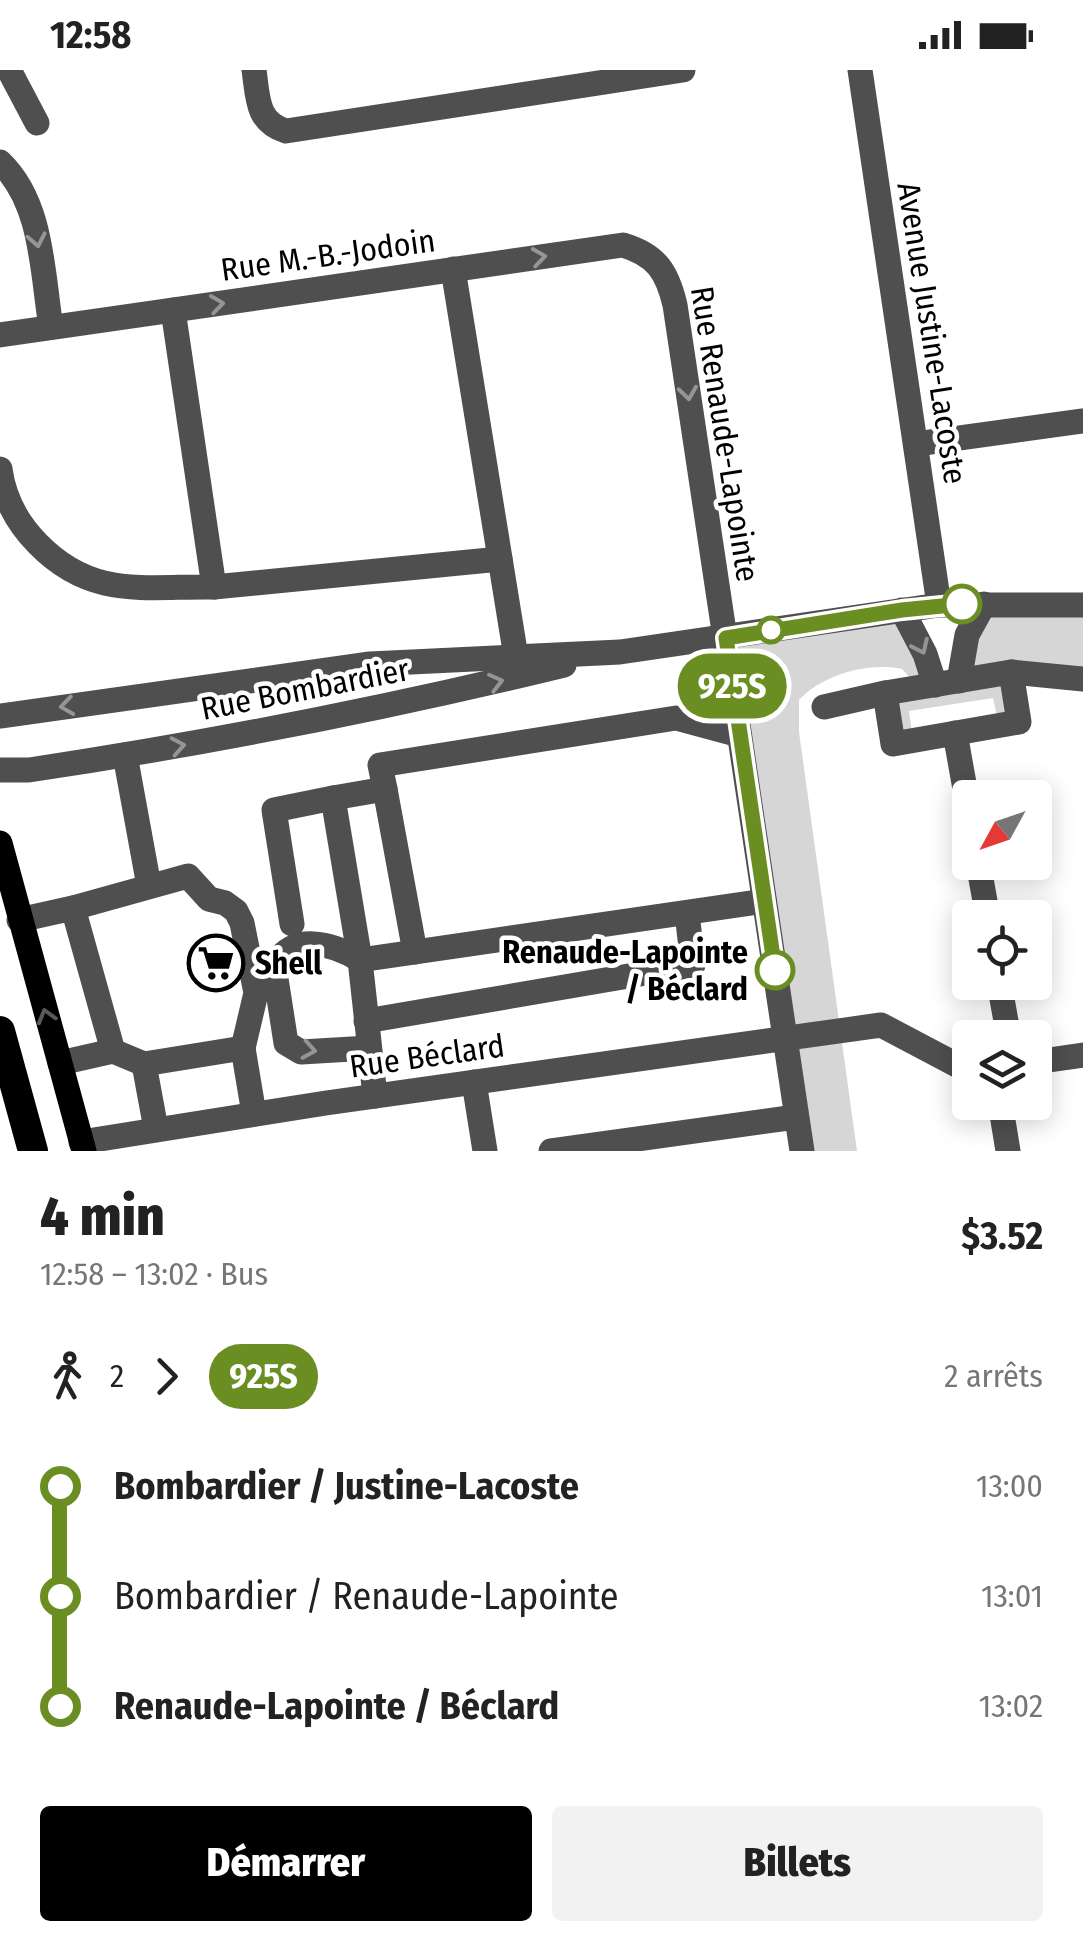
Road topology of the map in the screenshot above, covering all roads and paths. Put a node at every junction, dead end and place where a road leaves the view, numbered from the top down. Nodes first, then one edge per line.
1 (9, 70) edge
2 (254, 70) edge
3 (683, 70) edge
4 (860, 70) edge
5 (512, 82) edge
6 (37, 123) dead end
7 (0, 162) edge
8 (660, 264) joint
9 (453, 269) junction
10 (174, 310) junction
11 (51, 327) junction
12 (0, 335) edge
13 (1083, 421) edge
14 (916, 444) junction
15 (0, 469) edge
16 (500, 558) junction
17 (214, 588) junction
18 (984, 604) junction
19 (939, 605) junction
20 (1083, 605) edge
21 (902, 610) junction
22 (726, 638) junction
23 (620, 652) junction
24 (516, 657) junction
25 (1011, 672) junction
26 (1083, 680) edge
27 (947, 683) junction
28 (884, 693) junction
29 (824, 707) dead end
30 (0, 716) edge
31 (955, 733) junction
32 (739, 736) junction
33 (125, 756) junction
34 (0, 770) edge
35 (963, 780) edge
36 (384, 789) junction
37 (334, 798) junction
38 (0, 843) edge
39 (149, 886) junction
40 (764, 901) junction
41 (73, 908) junction
42 (686, 912) junction
43 (20, 920) junction
44 (292, 924) dead end
45 (415, 952) junction
46 (360, 960) junction
47 (366, 1021) junction
48 (0, 1031) edge
49 (784, 1036) junction
50 (242, 1048) junction
51 (369, 1048) junction
52 (114, 1050) junction
53 (1083, 1054) edge
54 (1052, 1059) edge
55 (952, 1062) edge
56 (60, 1063) junction
57 (144, 1064) junction
58 (474, 1082) junction
59 (375, 1096) junction
60 (254, 1114) junction
61 (796, 1116) junction
62 (1003, 1120) edge
63 (170, 1136) edge
64 (712, 1140) edge
65 (82, 1147) edge
66 (32, 1151) edge
67 (485, 1151) edge
68 (551, 1151) edge
69 (802, 1151) edge
70 (1008, 1151) edge

1 - 6 street
2 - 5 street
3 - 5 street
4 - 14 street, Avenue Justine-Lacoste
7 -> 11 street
9 -> 8 street, Rue M.-B.-Jodoin
8 -> 22 street, Rue Renaude-Lapointe
10 -> 9 street, Rue M.-B.-Jodoin
9 - 16 street
10 - 11 street, Rue M.-B.-Jodoin
10 - 17 street
11 - 12 street, Rue M.-B.-Jodoin
13 - 14 street
14 - 19 street, Avenue Justine-Lacoste
15 - 17 street
16 - 17 street
16 - 24 street
18 - 19 street, Rue Bombardier
18 - 20 street, Rue Bombardier
18 - 27 street
19 - 21 street, Rue Bombardier
21 - 22 street, Rue Bombardier
21 -> 27 street
22 - 23 street, Rue Bombardier
22 - 32 street, Rue Renaude-Lapointe
23 - 24 street, Rue Bombardier
33 -> 23 street, Rue Bombardier
24 -> 30 street, Rue Bombardier
25 - 26 street
25 - 27 street
25 - 31 street
27 - 28 street
28 - 29 street
28 - 31 street
31 - 35 street
32 - 36 street
32 - 40 street, Rue Renaude-Lapointe
33 - 34 street, Rue Bombardier
33 - 39 street
36 - 37 street
36 - 45 street
37 - 44 street
37 - 46 street
38 - 43 main road
39 - 41 street
39 - 50 street
40 - 42 street
40 - 49 street, Rue Renaude-Lapointe
41 - 43 street
41 - 52 street
42 - 45 street
42 - 47 street
56 -> 43 main road
45 - 46 street
46 - 47 street
46 -> 51 street
47 - 51 street
48 - 66 highway
49 - 55 street, Rue Béclard
49 - 58 street, Rue Béclard
49 - 61 street, Rue Renaude-Lapointe
50 - 57 street
50 - 60 street
51 - 59 street
52 - 56 street
52 - 57 street
53 - 54 street
56 - 65 main road
57 - 63 street
58 - 59 street, Rue Béclard
58 - 67 street
59 - 60 street, Rue Béclard
60 - 63 street, Rue Béclard
61 - 64 street
61 - 69 street, Rue Renaude-Lapointe
62 - 70 street
63 - 65 street, Rue Béclard
64 - 68 street

